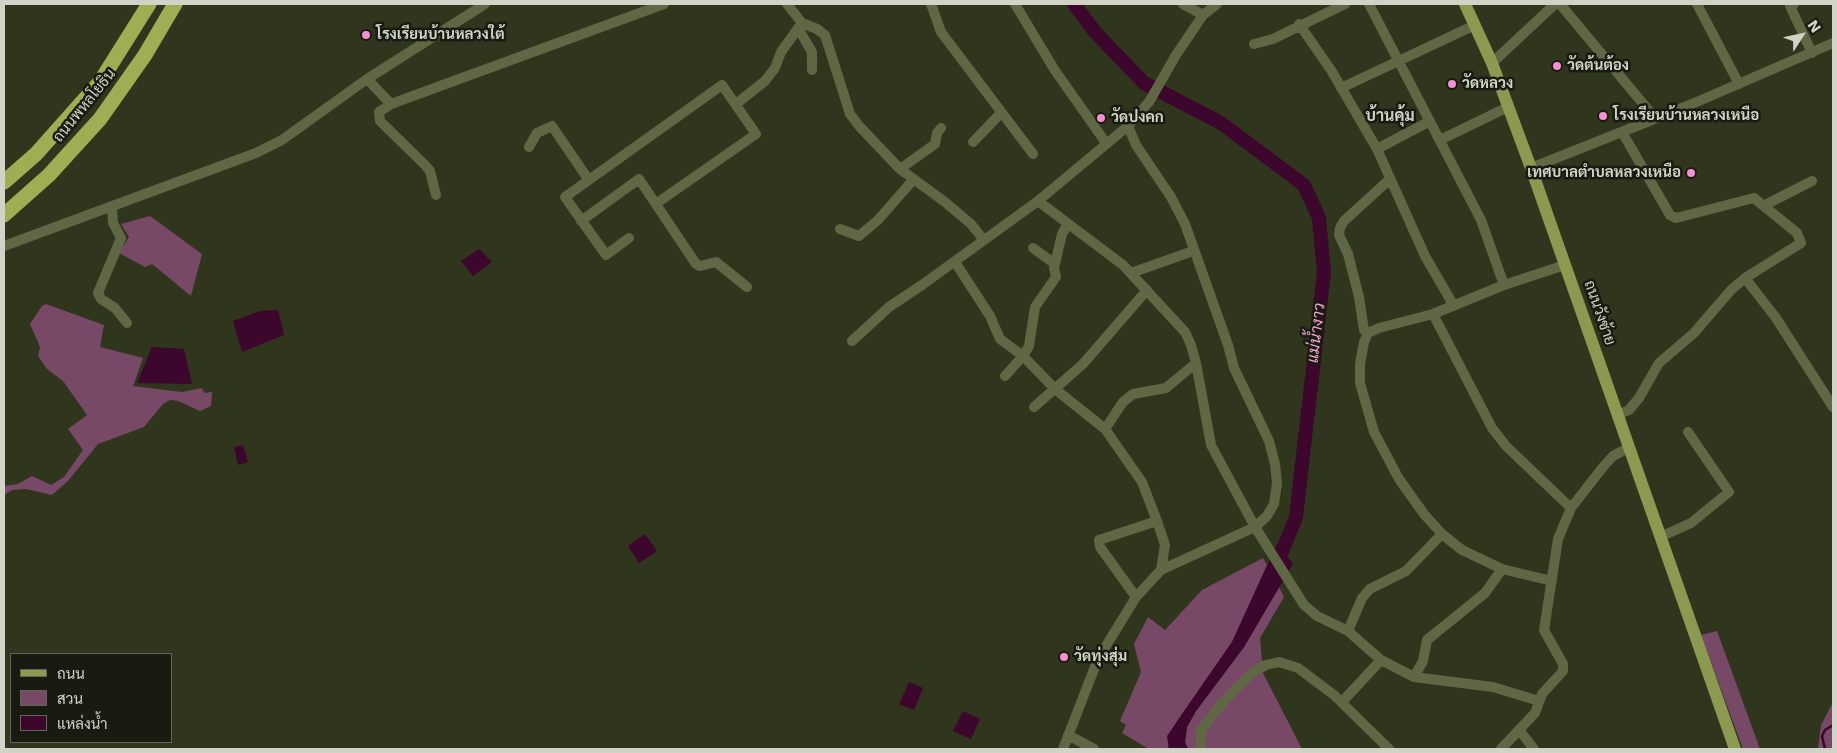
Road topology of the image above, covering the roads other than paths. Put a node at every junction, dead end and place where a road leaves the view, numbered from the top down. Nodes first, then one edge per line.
1 (149, 4) edge
2 (175, 4) edge
3 (485, 4) edge
4 (664, 4) edge
5 (787, 4) edge
6 (931, 4) edge
7 (1015, 4) edge
8 (1183, 4) edge
9 (1217, 4) edge
10 (1345, 4) edge
11 (1369, 4) edge
12 (1465, 4) edge
13 (1555, 4) edge
14 (1560, 4) edge
15 (1697, 4) edge
16 (1794, 4) edge
17 (1203, 15) junction
18 (1299, 24) junction
19 (800, 25) junction
20 (1475, 25) junction
21 (1833, 43) edge
22 (1254, 44) dead end
23 (1812, 53) junction
24 (1398, 60) junction
25 (1492, 63) junction
26 (812, 70) dead end
27 (367, 79) junction
28 (1739, 84) junction
29 (1341, 88) junction
30 (391, 104) junction
31 (736, 104) junction
32 (1508, 107) junction
33 (1001, 113) junction
34 (1655, 118) junction
35 (1430, 121) junction
36 (1128, 126) junction
37 (941, 128) dead end
38 (1622, 132) junction
39 (1440, 140) junction
40 (972, 142) dead end
41 (1106, 143) junction
42 (529, 147) dead end
43 (1377, 149) junction
44 (1033, 154) dead end
45 (1531, 168) junction
46 (900, 169) junction
47 (588, 179) junction
48 (1390, 179) junction
49 (913, 180) junction
50 (1812, 181) dead end
51 (4, 182) edge
52 (436, 195) dead end
53 (1038, 201) junction
54 (657, 203) junction
55 (1765, 206) junction
56 (112, 208) junction
57 (4, 215) edge
58 (581, 221) junction
59 (1068, 225) junction
60 (840, 229) dead end
61 (630, 238) dead end
62 (984, 239) junction
63 (4, 246) edge
64 (1033, 248) dead end
65 (1194, 251) junction
66 (954, 262) junction
67 (1055, 264) junction
68 (1565, 264) junction
69 (1131, 273) junction
70 (1745, 278) junction
71 (1504, 285) junction
72 (747, 287) dead end
73 (1147, 290) junction
74 (1454, 306) junction
75 (1433, 314) junction
76 (127, 323) dead end
77 (1368, 333) junction
78 (852, 341) dead end
79 (1023, 356) junction
80 (1196, 363) junction
81 (1005, 376) dead end
82 (1055, 389) junction
83 (1034, 407) dead end
84 (1833, 407) edge
85 (1617, 415) junction
86 (1105, 429) junction
87 (1688, 432) dead end
88 (1628, 448) junction
89 (1572, 508) junction
90 (1157, 521) junction
91 (1255, 527) junction
92 (1442, 534) junction
93 (1660, 537) junction
94 (1502, 569) junction
95 (1161, 570) junction
96 (1552, 581) junction
97 (1136, 597) junction
98 (1348, 631) junction
99 (1381, 660) junction
100 (1414, 677) junction
101 (1539, 701) junction
102 (1342, 702) junction
103 (1520, 731) junction
104 (1068, 735) junction
105 (1063, 749) edge
106 (1094, 749) edge
107 (1201, 749) edge
108 (1389, 749) edge
109 (1501, 749) edge
110 (1534, 749) edge
111 (1735, 749) edge

1 - 51 highway, ถนนพหลโยธิน
2 - 57 highway, ถนนพหลโยธิน
3 - 27 street
4 - 30 street
5 - 19 street
6 - 33 street
7 - 41 street
8 - 17 street
9 - 17 street
10 - 18 street
11 - 24 street
12 - 20 main road, ถนนวังซ้าย
13 - 25 street
14 - 34 street
15 - 28 street
16 - 23 street
17 - 36 street
18 - 22 street
18 - 29 street
19 - 26 street
19 - 31 street
19 - 46 street
20 - 24 street
20 - 25 main road, ถนนวังซ้าย
21 - 23 street
23 - 28 street
24 - 29 street
24 - 35 street
25 - 32 main road, ถนนวังซ้าย
27 - 30 street
27 - 56 street
28 - 34 street
29 - 43 street
30 - 52 street
31 - 47 street
31 - 54 street
32 - 39 street
32 - 45 main road, ถนนวังซ้าย
33 - 40 street
33 - 44 street
34 - 38 street
35 - 39 street
35 - 43 street
36 - 41 street
36 - 65 street
37 - 46 street
38 - 45 street
38 - 55 street
39 - 71 street
41 - 53 street
42 - 47 street
43 - 48 street
45 - 68 main road, ถนนวังซ้าย
46 - 49 street
47 - 58 street
48 - 74 street
48 - 77 street
49 - 60 street
49 - 62 street
50 - 55 street
53 - 59 street
53 - 62 street
54 - 58 street
54 - 72 street
55 - 70 street
56 - 63 street
56 - 76 street
58 - 61 street
59 - 67 street
59 - 69 street
62 - 66 street
64 - 67 street
65 - 69 street
65 - 91 street
66 - 78 street
66 - 79 street
67 - 79 street
68 - 71 street
68 - 85 main road, ถนนวังซ้าย
69 - 73 street
70 - 84 street
70 - 85 street
71 - 74 street
73 - 80 street
73 - 82 street
74 - 75 street
75 - 77 street
75 - 89 street
77 - 92 street
79 - 81 street
79 - 82 street
80 - 86 street
80 - 91 street
82 - 83 street
82 - 86 street
85 - 88 main road, ถนนวังซ้าย
86 - 90 street
87 - 93 street
88 - 89 street
88 - 93 main road, ถนนวังซ้าย
89 - 96 street
90 - 95 street
90 - 97 street
91 - 95 street
91 - 98 street
92 - 94 street
92 - 98 street
93 - 111 main road, ถนนวังซ้าย
94 - 96 street
94 - 100 street
95 - 97 street
96 - 101 street
97 - 104 street
98 - 99 street
99 - 100 street
99 - 102 street
100 - 101 street
101 - 103 street
102 - 107 street
102 - 108 street
103 - 109 street
103 - 110 street
104 - 105 street
104 - 106 street

